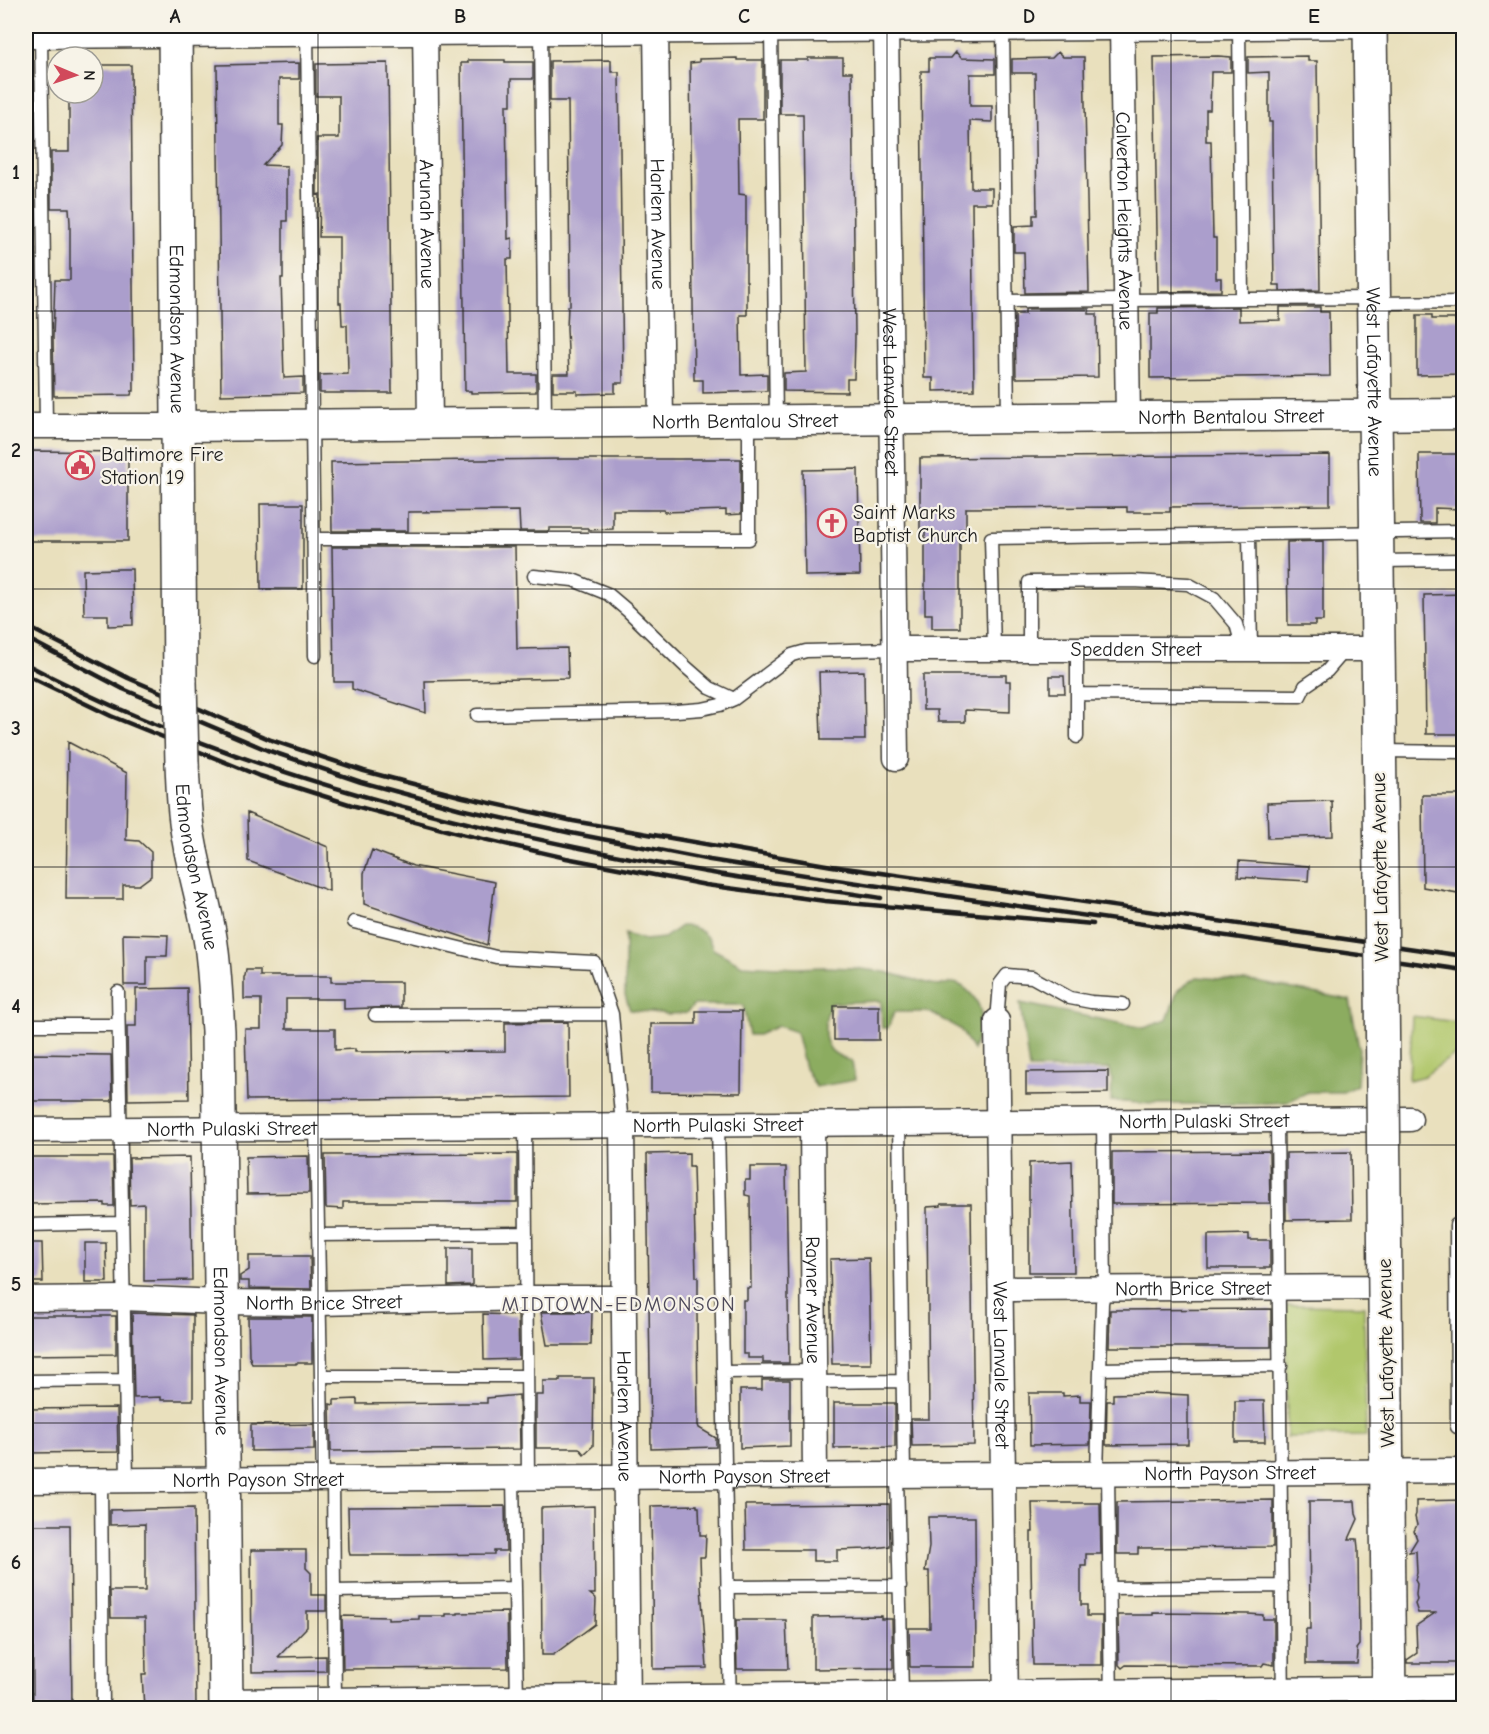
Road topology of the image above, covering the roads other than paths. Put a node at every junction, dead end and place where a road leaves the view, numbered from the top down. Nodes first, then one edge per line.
1 (1122, 26) edge
2 (1239, 26) edge
3 (1370, 26) edge
4 (1378, 26) edge
5 (1003, 27) edge
6 (656, 28) edge
7 (771, 28) edge
8 (886, 28) edge
9 (425, 29) edge
10 (541, 29) edge
11 (175, 30) edge
12 (307, 30) edge
13 (36, 33) edge
14 (1242, 299) junction
15 (1126, 300) junction
16 (1374, 300) junction
17 (1007, 301) junction
18 (1464, 302) edge
19 (1464, 414) edge
20 (1375, 415) junction
21 (1128, 417) junction
22 (1008, 418) junction
23 (891, 419) junction
24 (762, 420) junction
25 (661, 422) junction
26 (545, 423) junction
27 (430, 424) junction
28 (312, 425) junction
29 (36, 426) edge
30 (178, 426) junction
31 (1464, 531) edge
32 (1249, 535) junction
33 (314, 539) junction
34 (1377, 547) junction
35 (1464, 560) edge
36 (534, 576) dead end
37 (894, 649) junction
38 (994, 649) junction
39 (1029, 649) junction
40 (1077, 649) junction
41 (1246, 649) junction
42 (1362, 649) junction
43 (315, 656) dead end
44 (1077, 694) junction
45 (734, 699) junction
46 (477, 715) dead end
47 (1077, 737) dead end
48 (1379, 752) junction
49 (1464, 752) edge
50 (896, 758) dead end
51 (354, 922) dead end
52 (118, 992) dead end
53 (1123, 1004) dead end
54 (612, 1014) junction
55 (375, 1015) dead end
56 (997, 1021) joint
57 (26, 1025) edge
58 (118, 1025) junction
59 (1383, 1119) junction
60 (1410, 1119) dead end
61 (1277, 1120) junction
62 (999, 1121) junction
63 (1103, 1121) junction
64 (899, 1122) junction
65 (812, 1123) junction
66 (718, 1124) junction
67 (621, 1125) junction
68 (525, 1126) junction
69 (316, 1128) junction
70 (120, 1129) junction
71 (218, 1129) junction
72 (26, 1130) edge
73 (122, 1223) junction
74 (26, 1225) edge
75 (1464, 1225) edge
76 (526, 1233) junction
77 (318, 1235) junction
78 (1385, 1287) joint
79 (1280, 1288) junction
80 (1001, 1289) junction
81 (1105, 1289) junction
82 (1460, 1292) edge
83 (123, 1298) junction
84 (526, 1298) junction
85 (623, 1298) junction
86 (26, 1299) edge
87 (220, 1302) junction
88 (319, 1303) junction
89 (1281, 1366) junction
90 (1100, 1369) junction
91 (723, 1372) junction
92 (321, 1376) junction
93 (527, 1376) junction
94 (814, 1376) junction
95 (125, 1380) junction
96 (26, 1381) edge
97 (902, 1381) junction
98 (1457, 1427) dead end
99 (1464, 1471) edge
100 (1281, 1472) junction
101 (1387, 1472) junction
102 (1103, 1473) junction
103 (1003, 1474) junction
104 (815, 1475) junction
105 (900, 1475) junction
106 (725, 1476) junction
107 (625, 1477) junction
108 (521, 1478) junction
109 (328, 1479) junction
110 (127, 1480) junction
111 (223, 1480) junction
112 (26, 1481) edge
113 (101, 1481) junction
114 (1282, 1586) junction
115 (727, 1587) junction
116 (900, 1587) junction
117 (515, 1588) junction
118 (1110, 1588) junction
119 (334, 1591) junction
120 (1464, 1688) edge
121 (909, 1699) edge
122 (1283, 1699) edge
123 (1389, 1699) edge
124 (1111, 1700) edge
125 (1006, 1701) edge
126 (628, 1702) edge
127 (730, 1702) edge
128 (517, 1703) edge
129 (335, 1704) edge
130 (226, 1705) edge
131 (104, 1708) edge

1 - 2 street
1 - 5 street
1 - 15 street, Calverton Heights Avenue
2 - 3 street
2 - 14 lane
3 - 4 street
3 - 16 main road, West Lafayette Avenue
5 - 8 street
5 - 17 lane
6 - 7 street
6 - 10 street
6 - 25 street, Harlem Avenue
7 - 8 street
7 - 24 lane
8 - 23 street, West Lanvale Street
9 - 10 street
9 - 12 street
9 - 27 street, Arunah Avenue
10 - 26 lane
11 - 12 street
11 - 13 street
11 - 30 main road, Edmondson Avenue
12 - 28 lane
13 - 29 lane
14 - 15 lane
14 - 16 lane
15 - 17 lane
15 - 21 street, Calverton Heights Avenue
16 - 18 lane
16 - 20 main road, West Lafayette Avenue
17 - 22 lane
19 - 20 street, North Bentalou Street
20 - 21 street, North Bentalou Street
20 - 34 main road, West Lafayette Avenue
21 - 22 street, North Bentalou Street
22 - 23 street, North Bentalou Street
23 - 24 street, North Bentalou Street
23 - 37 street, West Lanvale Street
24 - 25 street, North Bentalou Street
24 - 33 lane
25 - 26 street, North Bentalou Street
26 - 27 street, North Bentalou Street
27 - 28 street, North Bentalou Street
28 - 30 street, North Bentalou Street
28 - 33 lane
29 - 30 street, North Bentalou Street
30 - 71 main road, Edmondson Avenue, bridge
31 - 34 lane
32 - 34 lane
32 - 38 lane
32 - 41 lane
33 - 43 lane
34 - 35 lane
34 - 42 main road, West Lafayette Avenue
36 - 45 lane
37 - 38 street, Spedden Street
37 - 45 lane
37 - 50 street, West Lanvale Street
38 - 39 street, Spedden Street
39 - 40 street, Spedden Street
39 - 41 lane
40 - 41 street, Spedden Street
40 - 44 lane
41 - 42 street, Spedden Street
42 - 44 lane
42 - 48 main road, West Lafayette Avenue
44 - 47 lane
45 - 46 lane
48 - 49 lane
48 - 101 main road, West Lafayette Avenue, bridge
51 - 54 lane
52 - 58 lane
53 - 56 lane
54 - 55 lane
54 - 67 lane
56 - 62 street, West Lanvale Street
57 - 58 lane
58 - 70 lane
59 - 60 street, North Pulaski Street
59 - 61 street, North Pulaski Street
59 - 78 street, West Lafayette Avenue
61 - 63 street, North Pulaski Street
61 - 79 lane
62 - 63 street, North Pulaski Street
62 - 64 street, North Pulaski Street
62 - 80 street, West Lanvale Street
63 - 81 lane
64 - 65 street, North Pulaski Street
64 - 97 lane
65 - 66 street, North Pulaski Street
65 - 94 street, Rayner Avenue
66 - 67 street, North Pulaski Street
66 - 91 lane
67 - 68 street, North Pulaski Street
67 - 85 street, Harlem Avenue
68 - 69 street, North Pulaski Street
68 - 76 lane
69 - 71 street, North Pulaski Street
69 - 77 lane
70 - 71 street, North Pulaski Street
70 - 72 street, North Pulaski Street
70 - 73 lane
71 - 87 main road, Edmondson Avenue
73 - 74 lane
73 - 83 lane
75 - 82 lane
76 - 77 lane
76 - 84 lane
77 - 88 lane
78 - 79 street, North Brice Street
79 - 81 street, North Brice Street
79 - 89 lane
80 - 81 street, North Brice Street
80 - 103 street, West Lanvale Street
81 - 90 lane
82 - 98 lane
83 - 86 street, North Brice Street
83 - 87 street, North Brice Street
83 - 95 lane
84 - 85 street, North Brice Street
84 - 88 street, North Brice Street
84 - 93 lane
85 - 107 street, Harlem Avenue
87 - 88 street, North Brice Street
87 - 111 main road, Edmondson Avenue
88 - 92 lane
89 - 90 lane
89 - 100 lane
90 - 102 lane
91 - 94 lane
91 - 106 lane
92 - 93 lane
92 - 109 lane
93 - 108 lane
94 - 97 lane
94 - 104 street, Rayner Avenue
95 - 96 lane
95 - 110 lane
97 - 105 lane
99 - 101 street, North Payson Street
100 - 101 street, North Payson Street
100 - 102 street, North Payson Street
100 - 114 lane
101 - 123 main road, West Lafayette Avenue
102 - 103 street, North Payson Street
102 - 118 lane
103 - 105 street, North Payson Street
103 - 125 street, West Lanvale Street
104 - 105 street, North Payson Street
104 - 106 street, North Payson Street
105 - 116 lane
106 - 107 street, North Payson Street
106 - 115 lane
107 - 108 street, North Payson Street
107 - 126 street, Harlem Avenue
108 - 109 street, North Payson Street
108 - 117 lane
109 - 111 street, North Payson Street
109 - 119 lane
110 - 111 street, North Payson Street
110 - 113 street, North Payson Street
111 - 130 main road, Edmondson Avenue
112 - 113 street, North Payson Street
113 - 131 lane
114 - 118 lane
114 - 122 lane
115 - 116 lane
115 - 127 lane
116 - 121 lane
117 - 119 lane
117 - 128 lane
118 - 124 lane
119 - 129 lane
120 - 123 street
121 - 125 street
121 - 127 street
122 - 123 street
122 - 124 street
124 - 125 street
126 - 127 street
126 - 128 street
128 - 129 street
129 - 130 street

